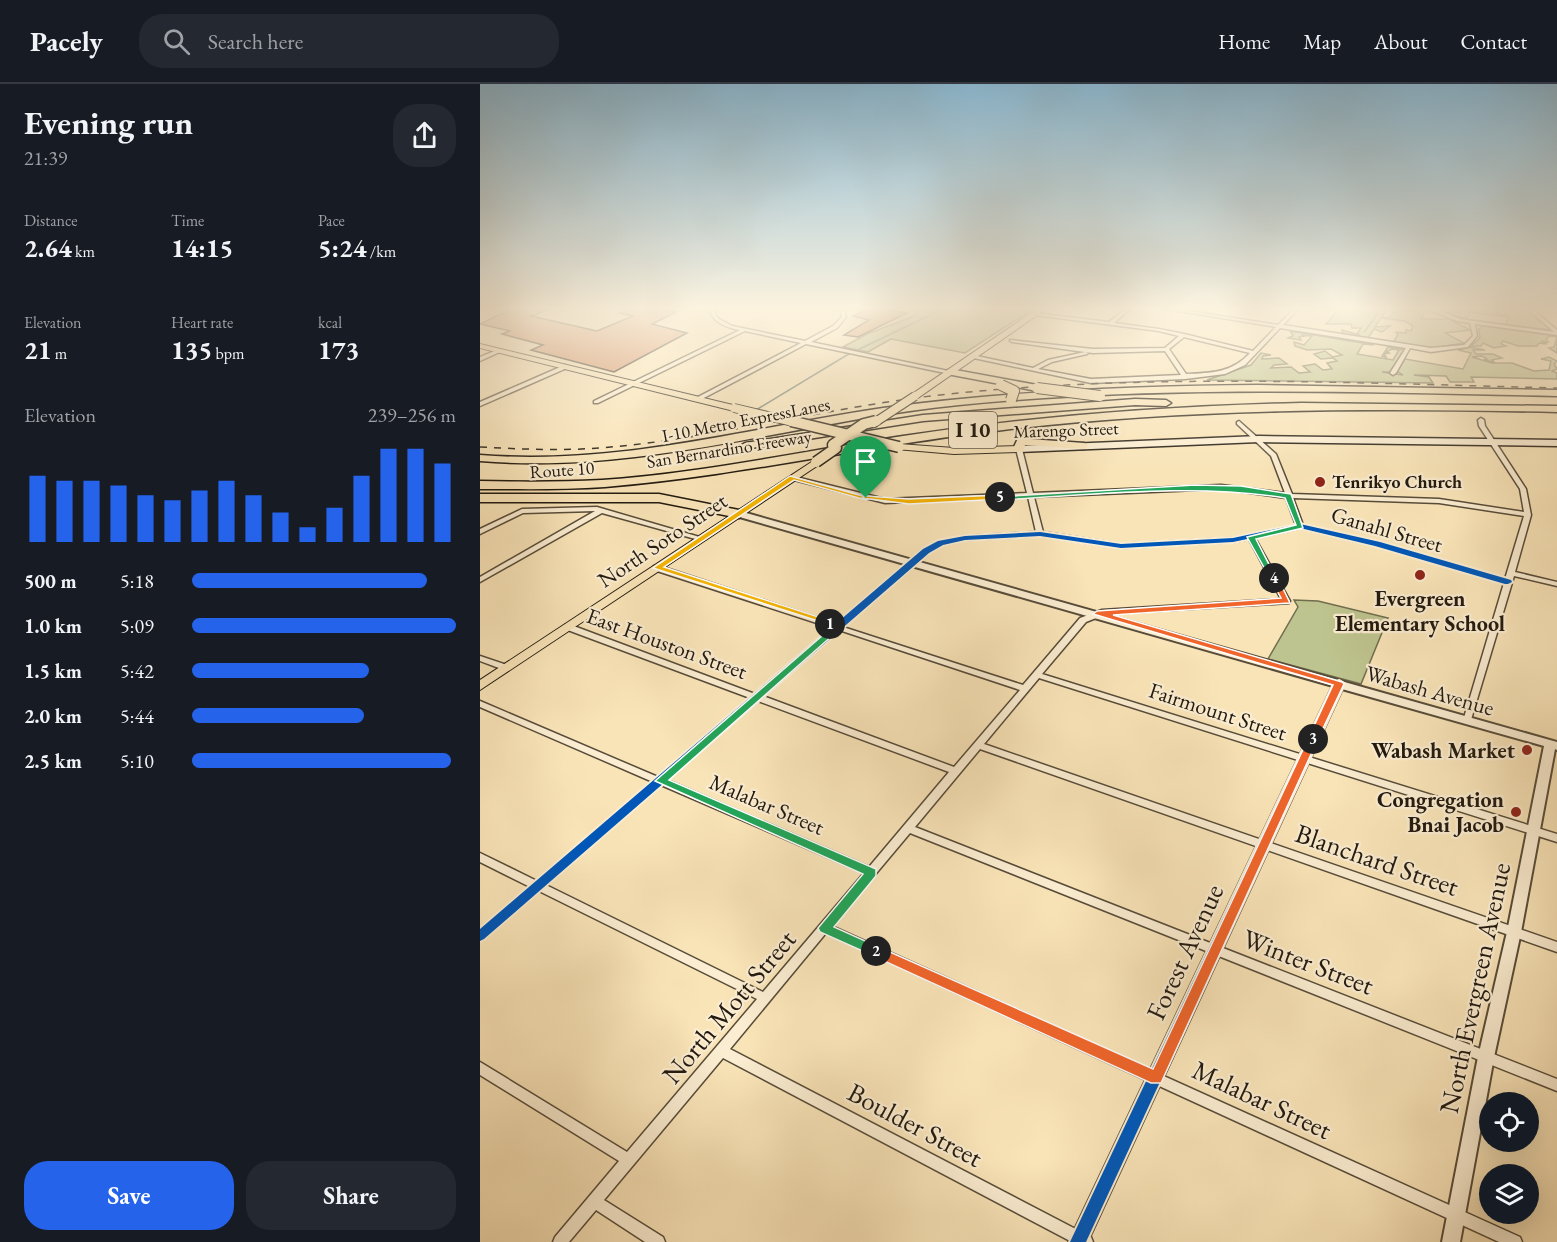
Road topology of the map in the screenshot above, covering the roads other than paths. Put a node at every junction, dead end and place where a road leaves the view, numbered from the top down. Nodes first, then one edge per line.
1 (549, 363) edge
2 (676, 363) edge
3 (766, 363) edge
4 (907, 363) edge
5 (963, 363) edge
6 (1003, 363) edge
7 (1046, 363) edge
8 (1176, 363) edge
9 (1244, 363) edge
10 (1399, 363) edge
11 (565, 367) junction
12 (1034, 369) junction
13 (950, 372) junction
14 (1393, 373) dead end
15 (1185, 377) junction
16 (633, 384) junction
17 (1006, 384) junction
18 (1557, 391) edge
19 (1383, 398) junction
20 (698, 399) junction
21 (1557, 400) edge
22 (596, 402) dead end
23 (1166, 403) junction
24 (480, 404) edge
25 (1303, 406) junction
26 (1557, 409) edge
27 (1481, 420) dead end
28 (1239, 423) dead end
29 (1024, 436) junction
30 (852, 437) junction
31 (1259, 439) junction
32 (1557, 443) edge
33 (1494, 444) junction
34 (1084, 446) junction
35 (1019, 449) junction
36 (480, 450) edge
37 (480, 458) edge
38 (644, 462) junction
39 (480, 466) edge
40 (480, 475) edge
41 (792, 478) junction
42 (646, 481) junction
43 (480, 485) edge
44 (480, 491) edge
45 (1029, 496) junction
46 (1288, 496) junction
47 (480, 498) edge
48 (603, 509) junction
49 (739, 514) junction
50 (1528, 515) junction
51 (1300, 526) junction
52 (480, 532) edge
53 (1040, 534) junction
54 (1251, 537) junction
55 (700, 539) junction
56 (914, 562) junction
57 (657, 568) junction
58 (1512, 573) junction
59 (480, 580) edge
60 (1508, 582) junction
61 (1557, 584) edge
62 (1097, 614) junction
63 (568, 627) junction
64 (838, 627) junction
65 (480, 658) edge
66 (507, 668) junction
67 (1038, 675) junction
68 (1339, 684) junction
69 (480, 686) edge
70 (1026, 688) junction
71 (758, 697) junction
72 (480, 704) edge
73 (1467, 721) junction
74 (978, 745) junction
75 (1554, 745) edge
76 (1304, 759) junction
77 (955, 771) junction
78 (660, 781) junction
79 (908, 828) junction
80 (1534, 831) junction
81 (1557, 838) edge
82 (1264, 845) junction
83 (480, 857) edge
84 (872, 872) junction
85 (537, 887) junction
86 (825, 928) junction
87 (1514, 932) junction
88 (480, 936) edge
89 (1557, 947) edge
90 (1214, 950) junction
91 (765, 998) junction
92 (722, 1051) junction
93 (1486, 1056) junction
94 (480, 1068) edge
95 (1156, 1078) junction
96 (1557, 1085) edge
97 (628, 1160) junction
98 (594, 1201) junction
99 (1455, 1216) junction
100 (1081, 1241) edge
101 (560, 1242) edge
102 (658, 1242) edge
103 (1450, 1242) edge
104 (1515, 1242) edge

1 - 11 main road, Marengo Street
2 - 16 street
3 - 20 street
4 - 13 street
5 - 13 main road, North Soto Street
6 - 12 street
7 - 12 street
8 - 15 street
9 - 15 street
10 - 14 street
11 - 16 main road, Marengo Street
11 - 24 street
12 - 15 street
13 - 17 highway
13 - 30 main road, North Soto Street, bridge
16 - 20 main road, Marengo Street
16 - 22 street
17 - 19 highway, bridge
17 - 38 highway, bridge
18 - 36 highway, I-10 Metro ExpressLanes
18 - 37 highway, I-10 Metro ExpressLanes
19 - 21 highway, San Bernardino Freeway / I 10
19 - 23 highway, San Bernardino Freeway / I 10
20 - 30 main road, Marengo Street, bridge
23 - 38 highway, I 10
23 - 40 highway, San Bernardino Freeway
25 - 26 highway, San Bernardino Freeway / I 10
25 - 29 highway
25 - 42 highway, San Bernardino Freeway / I 10
27 - 33 street
28 - 31 street
29 - 34 highway
29 - 35 highway
30 - 35 main road, Marengo Street, bridge
30 - 41 main road, North Soto Street, bridge
31 - 33 main road, Marengo Street
31 - 34 main road, Marengo Street
31 - 46 street
32 - 33 main road, Marengo Street
33 - 50 street
34 - 35 main road, Marengo Street
35 - 45 street
38 - 39 highway, Route 10 / I 10
41 - 45 street
41 - 49 main road, North Soto Street
42 - 43 highway, San Bernardino Freeway
42 - 44 highway, Route 10 / I 10
45 - 46 street
45 - 53 street
46 - 50 street
46 - 51 street
47 - 49 highway
48 - 52 street
48 - 55 street
48 - 59 street
49 - 55 main road, North Soto Street
49 - 56 street, Wabash Avenue
50 - 58 street
51 - 54 street, Ganahl Street
51 - 60 street, Ganahl Street
53 - 54 street, Ganahl Street
53 - 56 street, Ganahl Street
54 - 62 street
55 - 57 main road, North Soto Street
56 - 62 street, Wabash Avenue
56 - 64 street, Ganahl Street
57 - 63 main road, North Soto Street
57 - 64 street
58 - 60 street
58 - 61 street
60 - 73 street
62 - 67 street, North Mott Street
62 - 68 street, Wabash Avenue
63 - 66 main road, North Soto Street
63 - 71 street, East Houston Street
64 - 70 street
64 - 71 street, Ganahl Street
65 - 66 street
66 - 69 main road, North Soto Street
67 - 70 street, North Mott Street
67 - 76 street, Fairmount Street
68 - 73 street, Wabash Avenue
68 - 76 street, Forest Avenue
70 - 74 street, North Mott Street
71 - 77 street, East Houston Street
71 - 78 street, Ganahl Street
72 - 78 street, Malabar Street
73 - 75 street, Wabash Avenue
74 - 77 street, North Mott Street
74 - 82 street, Blanchard Street
75 - 80 street, North Evergreen Avenue
76 - 80 street, Fairmount Street
76 - 82 street, Forest Avenue
77 - 79 street, North Mott Street
78 - 84 street, Malabar Street
78 - 85 street, Ganahl Street
79 - 84 street, North Mott Street
79 - 90 street, Winter Street
80 - 81 street, Fairmount Street
80 - 87 street, North Evergreen Avenue
82 - 87 street, Blanchard Street
82 - 90 street, Forest Avenue
83 - 85 street
84 - 86 street, North Mott Street
85 - 88 street, Ganahl Street
85 - 91 street
86 - 91 street, North Mott Street
86 - 95 street, Malabar Street
87 - 89 street, Blanchard Street
87 - 93 street, North Evergreen Avenue
90 - 93 street, Winter Street
90 - 95 street, Forest Avenue
91 - 92 street, North Mott Street
92 - 97 street, North Mott Street
92 - 100 street, Boulder Street
93 - 96 street, Winter Street
93 - 99 street, North Evergreen Avenue
94 - 97 street
95 - 99 street, Malabar Street
95 - 100 street, Forest Avenue
97 - 98 street, North Mott Street
98 - 101 street, North Mott Street
98 - 102 street
99 - 103 street, North Evergreen Avenue
99 - 104 street, Malabar Street

